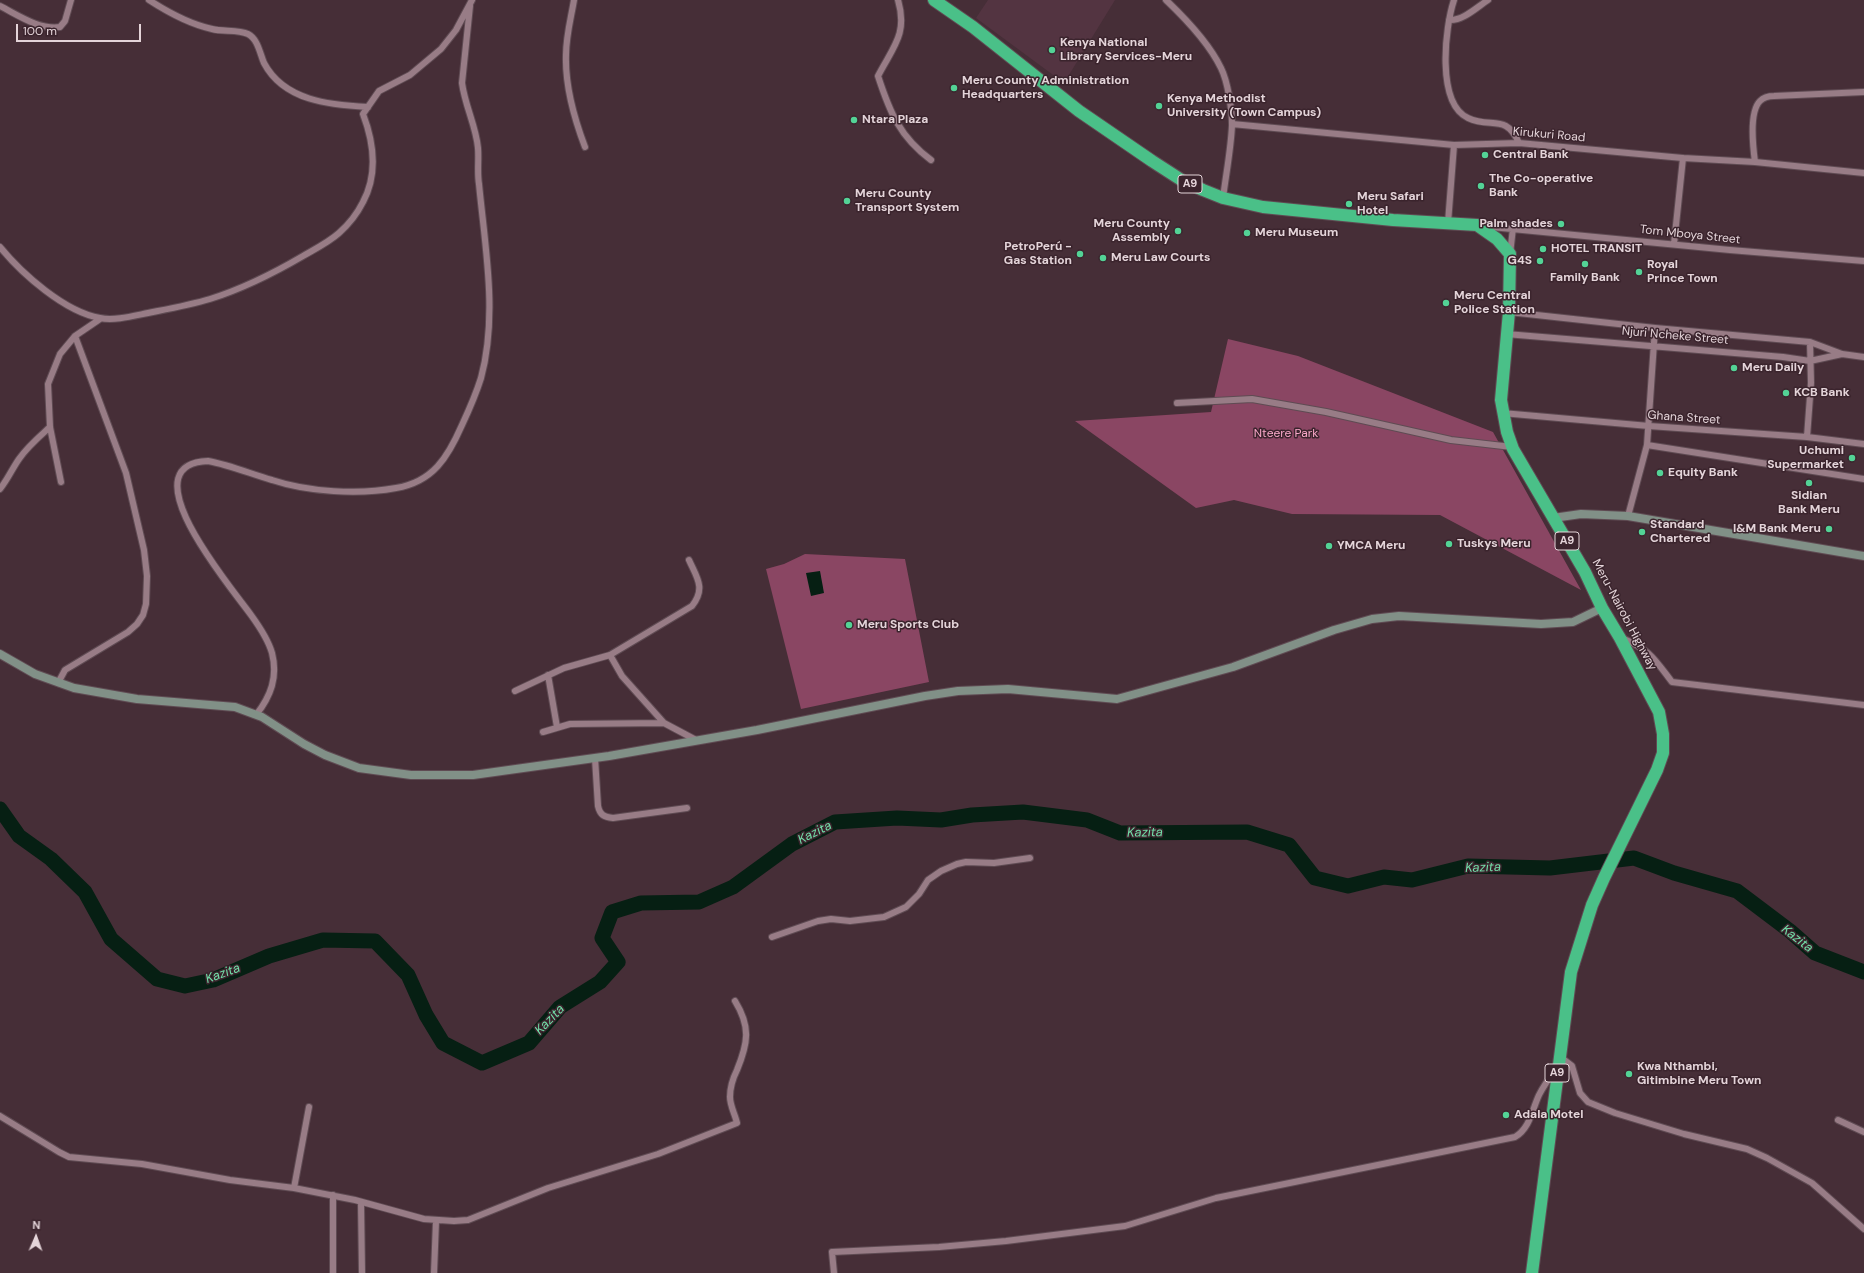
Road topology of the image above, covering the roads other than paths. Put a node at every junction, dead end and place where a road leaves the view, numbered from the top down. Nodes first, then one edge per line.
1 (71, 0) edge
2 (149, 0) edge
3 (574, 0) edge
4 (898, 0) edge
5 (934, 0) edge
6 (1166, 0) edge
7 (1454, 0) edge
8 (1488, 0) edge
9 (471, 3) edge
10 (0, 6) edge
11 (1450, 20) junction
12 (1864, 92) edge
13 (368, 107) junction
14 (1232, 124) junction
15 (1519, 143) junction
16 (1454, 145) junction
17 (585, 147) dead end
18 (1683, 158) junction
19 (931, 160) dead end
20 (1755, 162) junction
21 (1864, 173) edge
22 (1223, 198) junction
23 (1448, 223) junction
24 (1477, 225) junction
25 (1513, 228) junction
26 (1674, 244) junction
27 (0, 247) edge
28 (1510, 254) junction
29 (1864, 261) edge
30 (1509, 312) junction
31 (100, 319) junction
32 (1655, 328) junction
33 (1505, 334) junction
34 (75, 336) junction
35 (1810, 342) junction
36 (1653, 347) junction
37 (1842, 354) junction
38 (1864, 357) edge
39 (1810, 361) junction
40 (1178, 403) dead end
41 (1502, 413) junction
42 (1649, 426) junction
43 (50, 427) junction
44 (1807, 437) junction
45 (1864, 444) edge
46 (1647, 445) junction
47 (1512, 446) junction
48 (1864, 479) edge
49 (61, 482) dead end
50 (0, 489) edge
51 (1628, 516) junction
52 (1553, 518) junction
53 (1864, 556) edge
54 (689, 560) dead end
55 (1602, 608) junction
56 (1620, 638) junction
57 (0, 654) edge
58 (610, 655) junction
59 (548, 675) junction
60 (58, 683) junction
61 (515, 691) dead end
62 (1864, 705) edge
63 (256, 715) junction
64 (664, 723) junction
65 (557, 727) junction
66 (543, 732) dead end
67 (696, 740) junction
68 (595, 758) junction
69 (687, 808) dead end
70 (1030, 858) dead end
71 (772, 937) dead end
72 (735, 1001) dead end
73 (1559, 1061) junction
74 (308, 1107) dead end
75 (0, 1116) edge
76 (1838, 1120) dead end
77 (1864, 1132) edge
78 (294, 1188) junction
79 (333, 1195) junction
80 (361, 1202) junction
81 (436, 1221) junction
82 (1864, 1229) edge
83 (333, 1273) edge
84 (362, 1273) edge
85 (434, 1273) edge
86 (834, 1273) edge
87 (1532, 1273) edge

1 - 10 street
2 - 13 street
3 - 17 street
4 - 19 street
5 - 22 highway, A9
6 - 14 street
7 - 11 street
8 - 11 street
9 - 13 street
9 - 63 street
11 - 15 street
12 - 20 street
13 - 31 street
14 - 16 street, Kirukuri Road
14 - 22 street
15 - 16 street, Kirukuri Road
15 - 18 street, Kirukuri Road
16 - 23 street
18 - 20 street, Kirukuri Road
18 - 26 street
20 - 21 street, Kirukuri Road
22 - 23 highway, A9
23 - 24 highway, A9
24 - 25 street, Tom Mboya Street
24 - 28 highway
25 - 26 street, Tom Mboya Street
25 - 28 street
26 - 29 street, Tom Mboya Street
27 - 31 street
28 - 30 highway, Meru-Nairobi Highway / A9
30 - 32 street, Njuri Ncheke Street
30 - 33 highway, Meru-Nairobi Highway / A9
31 - 34 street
32 - 35 street, Njuri Ncheke Street
32 - 36 street
33 - 36 street, Njuri Ncheke Street
33 - 41 highway, Meru-Nairobi Highway / A9
34 - 43 street
34 - 60 street
35 - 37 street, Njuri Ncheke Street
35 - 39 street
36 - 39 street, Njuri Ncheke Street
36 - 42 street
37 - 38 street, Njuri Ncheke Street
37 - 39 street, Njuri Ncheke Street
39 - 44 street
40 - 47 street
41 - 42 street, Ghana Street
41 - 47 highway, Meru-Nairobi Highway / A9
42 - 44 street, Ghana Street
42 - 46 street
43 - 49 street
43 - 50 street
44 - 45 street, Ghana Street
46 - 48 street
46 - 51 street
47 - 52 highway, Meru-Nairobi Highway / A9
51 - 52 street
51 - 53 street
52 - 55 highway, Meru-Nairobi Highway / A9
54 - 58 street
55 - 56 highway, Meru-Nairobi Highway / A9
55 - 67 street
56 - 62 street
56 - 73 highway, Meru-Nairobi Highway / A9
57 - 60 street
58 - 59 street
58 - 64 street
59 - 61 street
59 - 65 street
60 - 63 street
63 - 68 street
64 - 65 street
64 - 67 street
65 - 66 street
67 - 68 street
68 - 69 street
70 - 71 street
72 - 81 street
73 - 82 street
73 - 86 street
73 - 87 highway, A9
74 - 78 street
75 - 78 street
76 - 77 street
78 - 79 street
79 - 80 street
79 - 83 street
80 - 81 street
80 - 84 street
81 - 85 street

